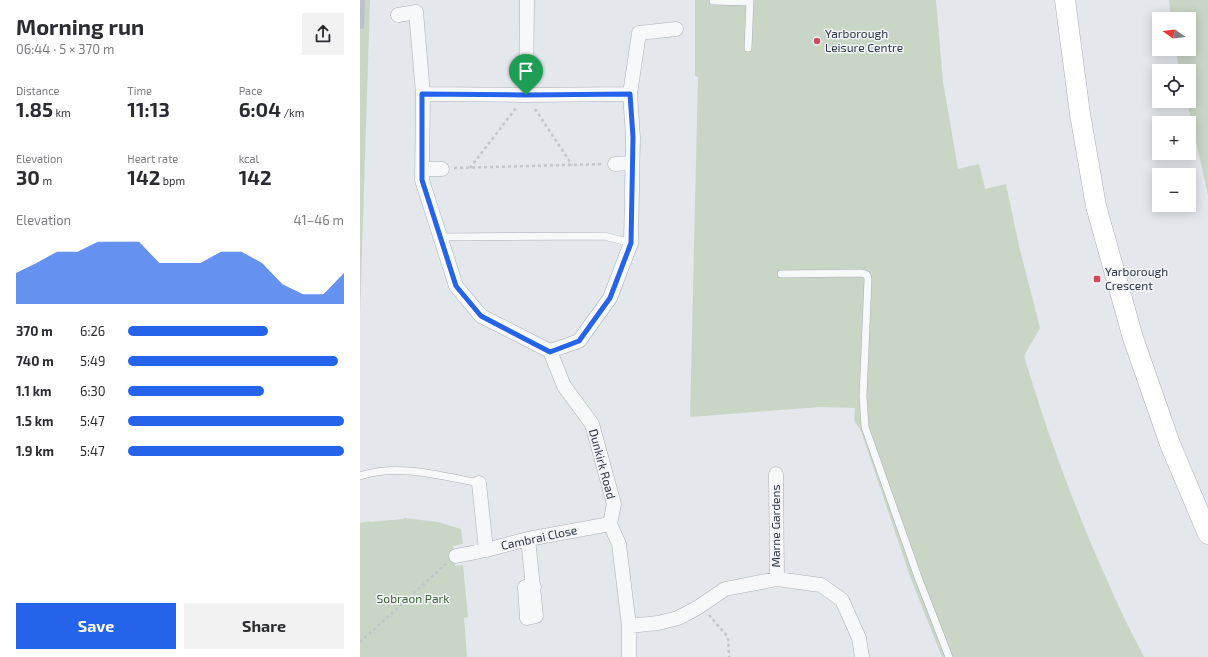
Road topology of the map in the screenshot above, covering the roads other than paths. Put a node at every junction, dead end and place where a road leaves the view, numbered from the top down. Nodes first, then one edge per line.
1 (527, 0) edge
2 (1065, 0) edge
3 (713, 1) edge
4 (750, 1) edge
5 (398, 15) dead end
6 (676, 29) dead end
7 (748, 48) dead end
8 (422, 94) junction
9 (630, 94) junction
10 (526, 95) junction
11 (632, 163) junction
12 (615, 164) road end
13 (422, 169) junction
14 (442, 169) dead end
15 (441, 237) junction
16 (631, 243) junction
17 (781, 274) dead end
18 (550, 352) junction
19 (776, 474) dead end
20 (360, 476) edge
21 (479, 483) joint
22 (610, 524) junction
23 (1208, 534) edge
24 (528, 539) junction
25 (486, 550) junction
26 (456, 556) road end
27 (777, 579) junction
28 (534, 587) dead end
29 (629, 626) junction
30 (629, 657) edge
31 (862, 657) edge
32 (949, 657) edge

1 - 10 street
2 - 23 main road
3 - 4 lane
4 - 7 lane
5 - 8 street
6 - 9 street
8 - 10 street
8 - 13 street
9 - 10 street
9 - 11 street
11 - 12 street
11 - 16 street
13 - 14 street
13 - 15 street
15 - 16 lane
15 - 18 street
16 - 18 street
17 - 32 lane
18 - 22 street, Dunkirk Road
19 - 27 street, Marne Gardens
20 - 21 lane
21 - 25 street, Cambrai Close
22 - 24 street, Cambrai Close
22 - 29 street
24 - 25 street, Cambrai Close
24 - 28 street
25 - 26 street
27 - 29 street
27 - 31 street
29 - 30 street

